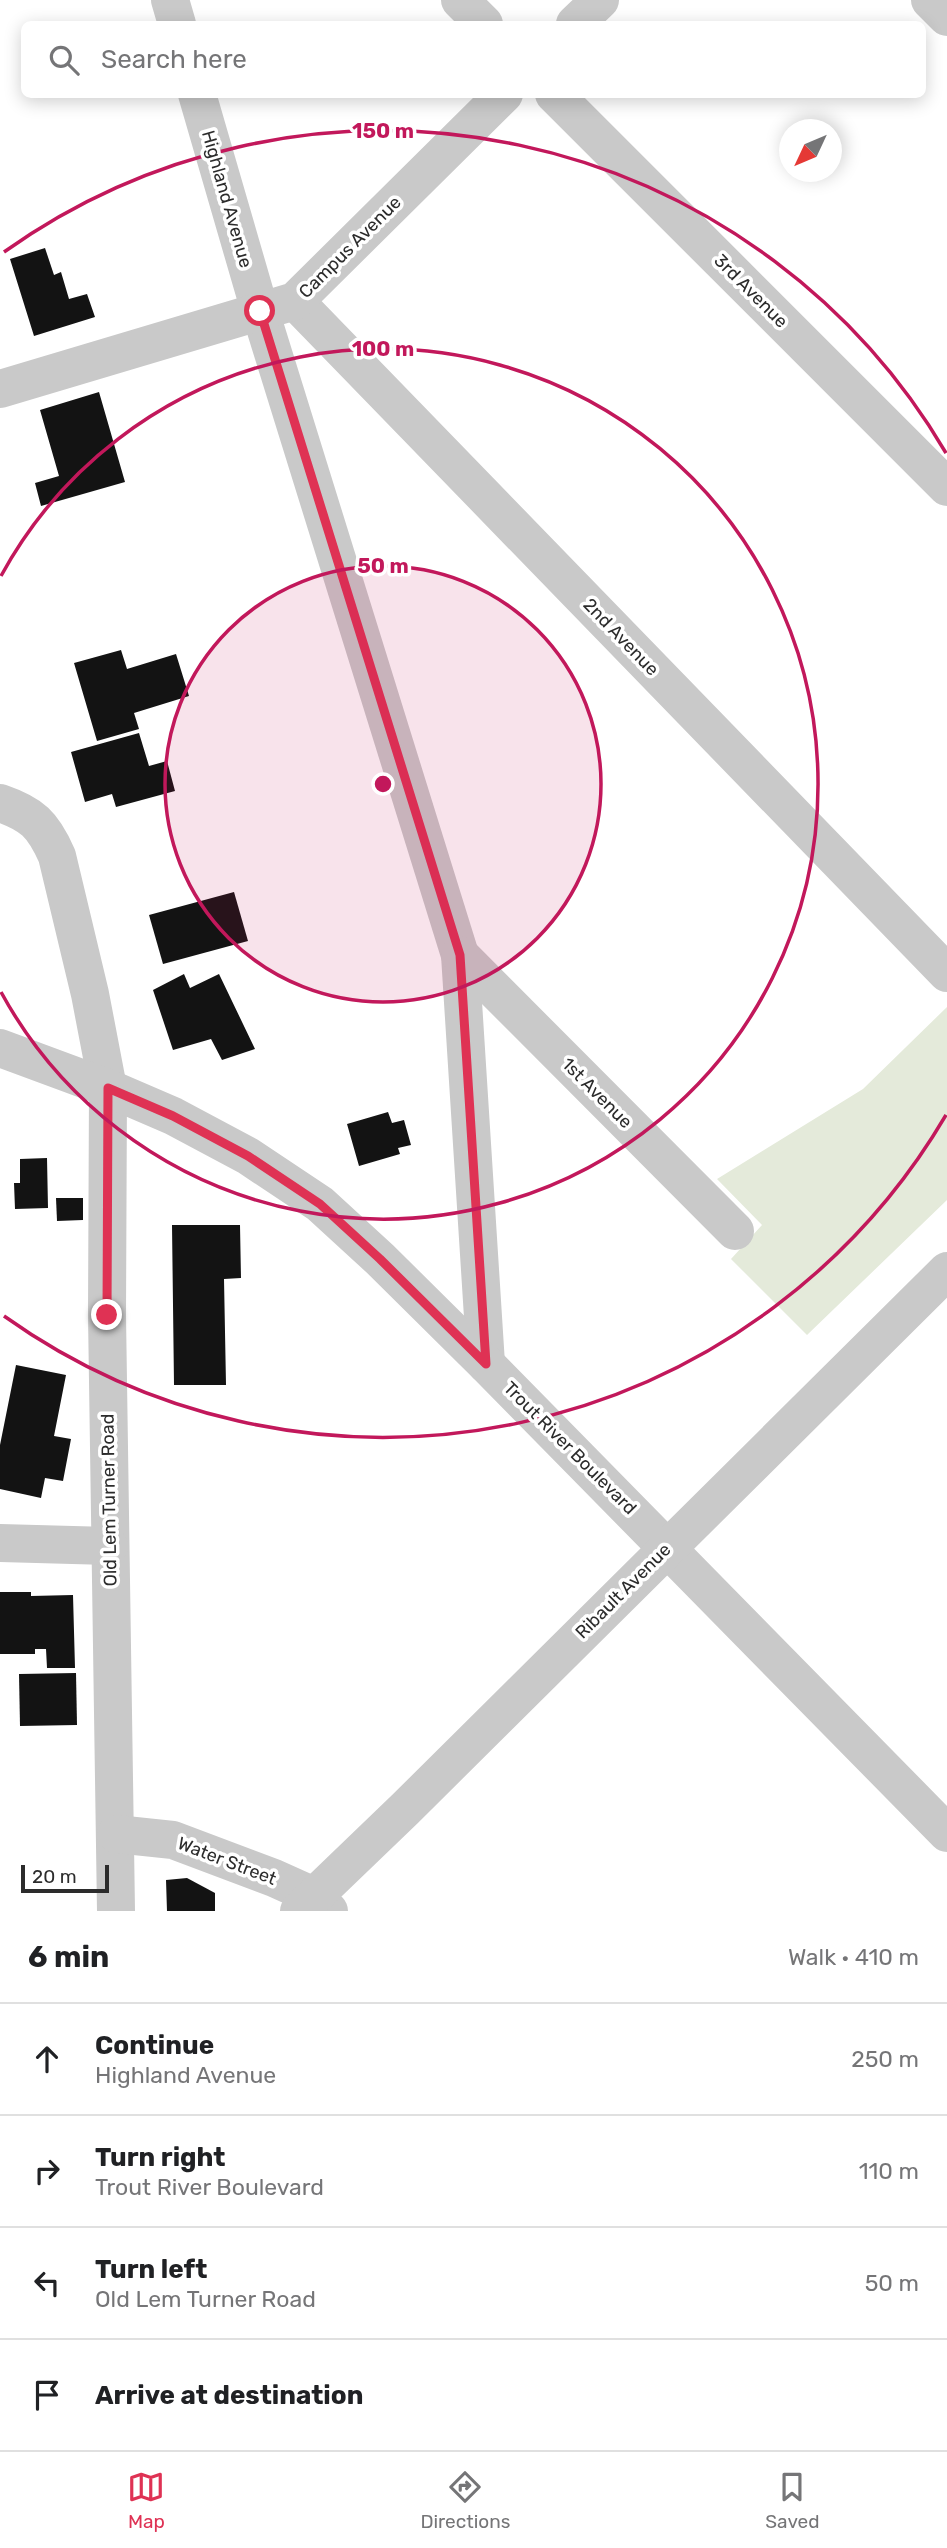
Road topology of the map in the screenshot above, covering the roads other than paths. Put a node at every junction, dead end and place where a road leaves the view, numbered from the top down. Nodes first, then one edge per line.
1 (170, 0) edge
2 (460, 0) edge
3 (600, 0) edge
4 (930, 0) edge
5 (947, 17) edge
6 (176, 21) edge
7 (481, 21) edge
8 (578, 21) edge
9 (199, 98) edge
10 (500, 98) edge
11 (558, 98) edge
12 (277, 306) junction
13 (1, 387) edge
14 (947, 487) edge
15 (0, 803) edge
16 (460, 955) junction
17 (947, 973) edge
18 (0, 1048) edge
19 (108, 1088) junction
20 (735, 1231) dead end
21 (947, 1271) edge
22 (486, 1364) junction
23 (0, 1543) edge
24 (109, 1546) junction
25 (667, 1547) junction
26 (947, 1833) edge
27 (116, 1834) junction
28 (314, 1906) edge
29 (116, 1911) edge

1 - 6 street
2 - 7 street
3 - 8 street
4 - 5 street
9 - 12 street, Highland Avenue
10 - 12 street, Campus Avenue
11 - 14 street, 3rd Avenue
12 - 13 street, Campus Avenue
12 - 16 street, Highland Avenue
12 - 17 street, 2nd Avenue
15 - 19 street, Old Lem Turner Road
16 - 20 street, 1st Avenue
16 - 22 street, Highland Avenue
18 - 19 street, Trout River Boulevard
19 - 22 street, Trout River Boulevard
19 - 24 street, Old Lem Turner Road
21 - 25 street, Ribault Avenue
22 - 25 street, Trout River Boulevard
23 - 24 street
24 - 27 street, Old Lem Turner Road
25 - 26 street, Trout River Boulevard
25 - 28 street, Ribault Avenue
27 - 28 street, Water Street
27 - 29 street, Old Lem Turner Road

